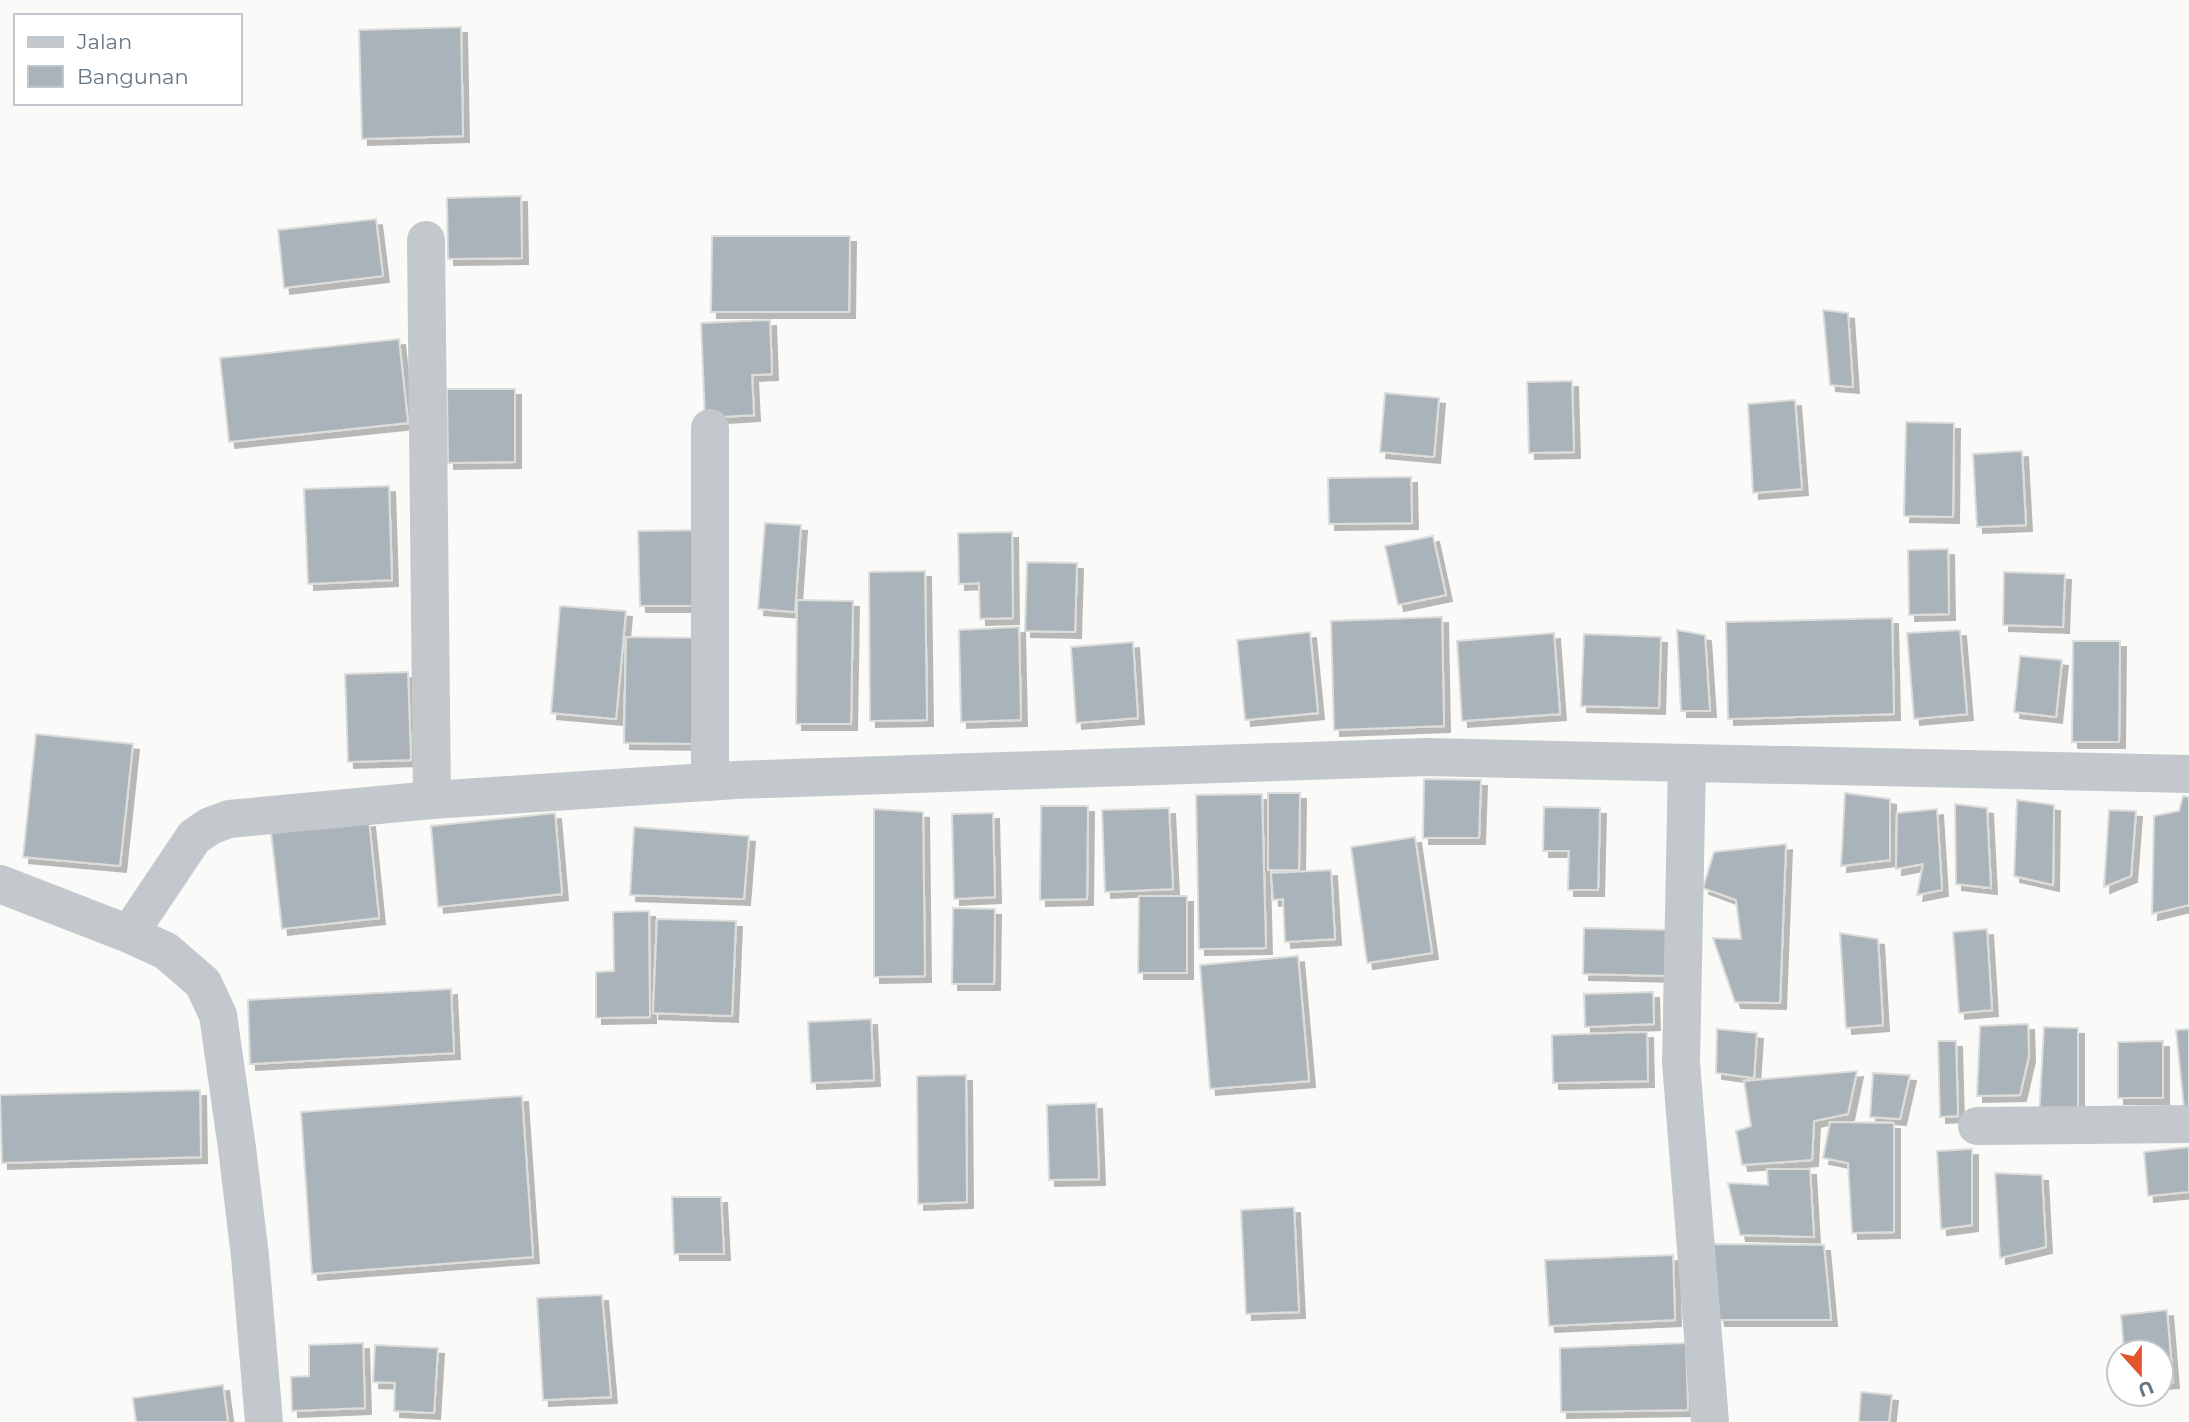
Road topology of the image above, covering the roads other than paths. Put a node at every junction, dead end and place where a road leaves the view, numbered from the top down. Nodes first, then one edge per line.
1 (426, 240) dead end
2 (710, 428) dead end
3 (1687, 763) junction
4 (2189, 774) edge
5 (710, 782) junction
6 (432, 800) junction
7 (0, 884) edge
8 (129, 934) junction
9 (2189, 1124) edge
10 (1977, 1126) dead end
11 (264, 1422) edge
12 (1710, 1422) edge

1 - 6 street
2 - 5 street
3 - 4 street
3 - 5 street
3 - 12 street
5 - 6 street
6 - 8 street
7 - 8 street
8 - 11 street
9 - 10 street

